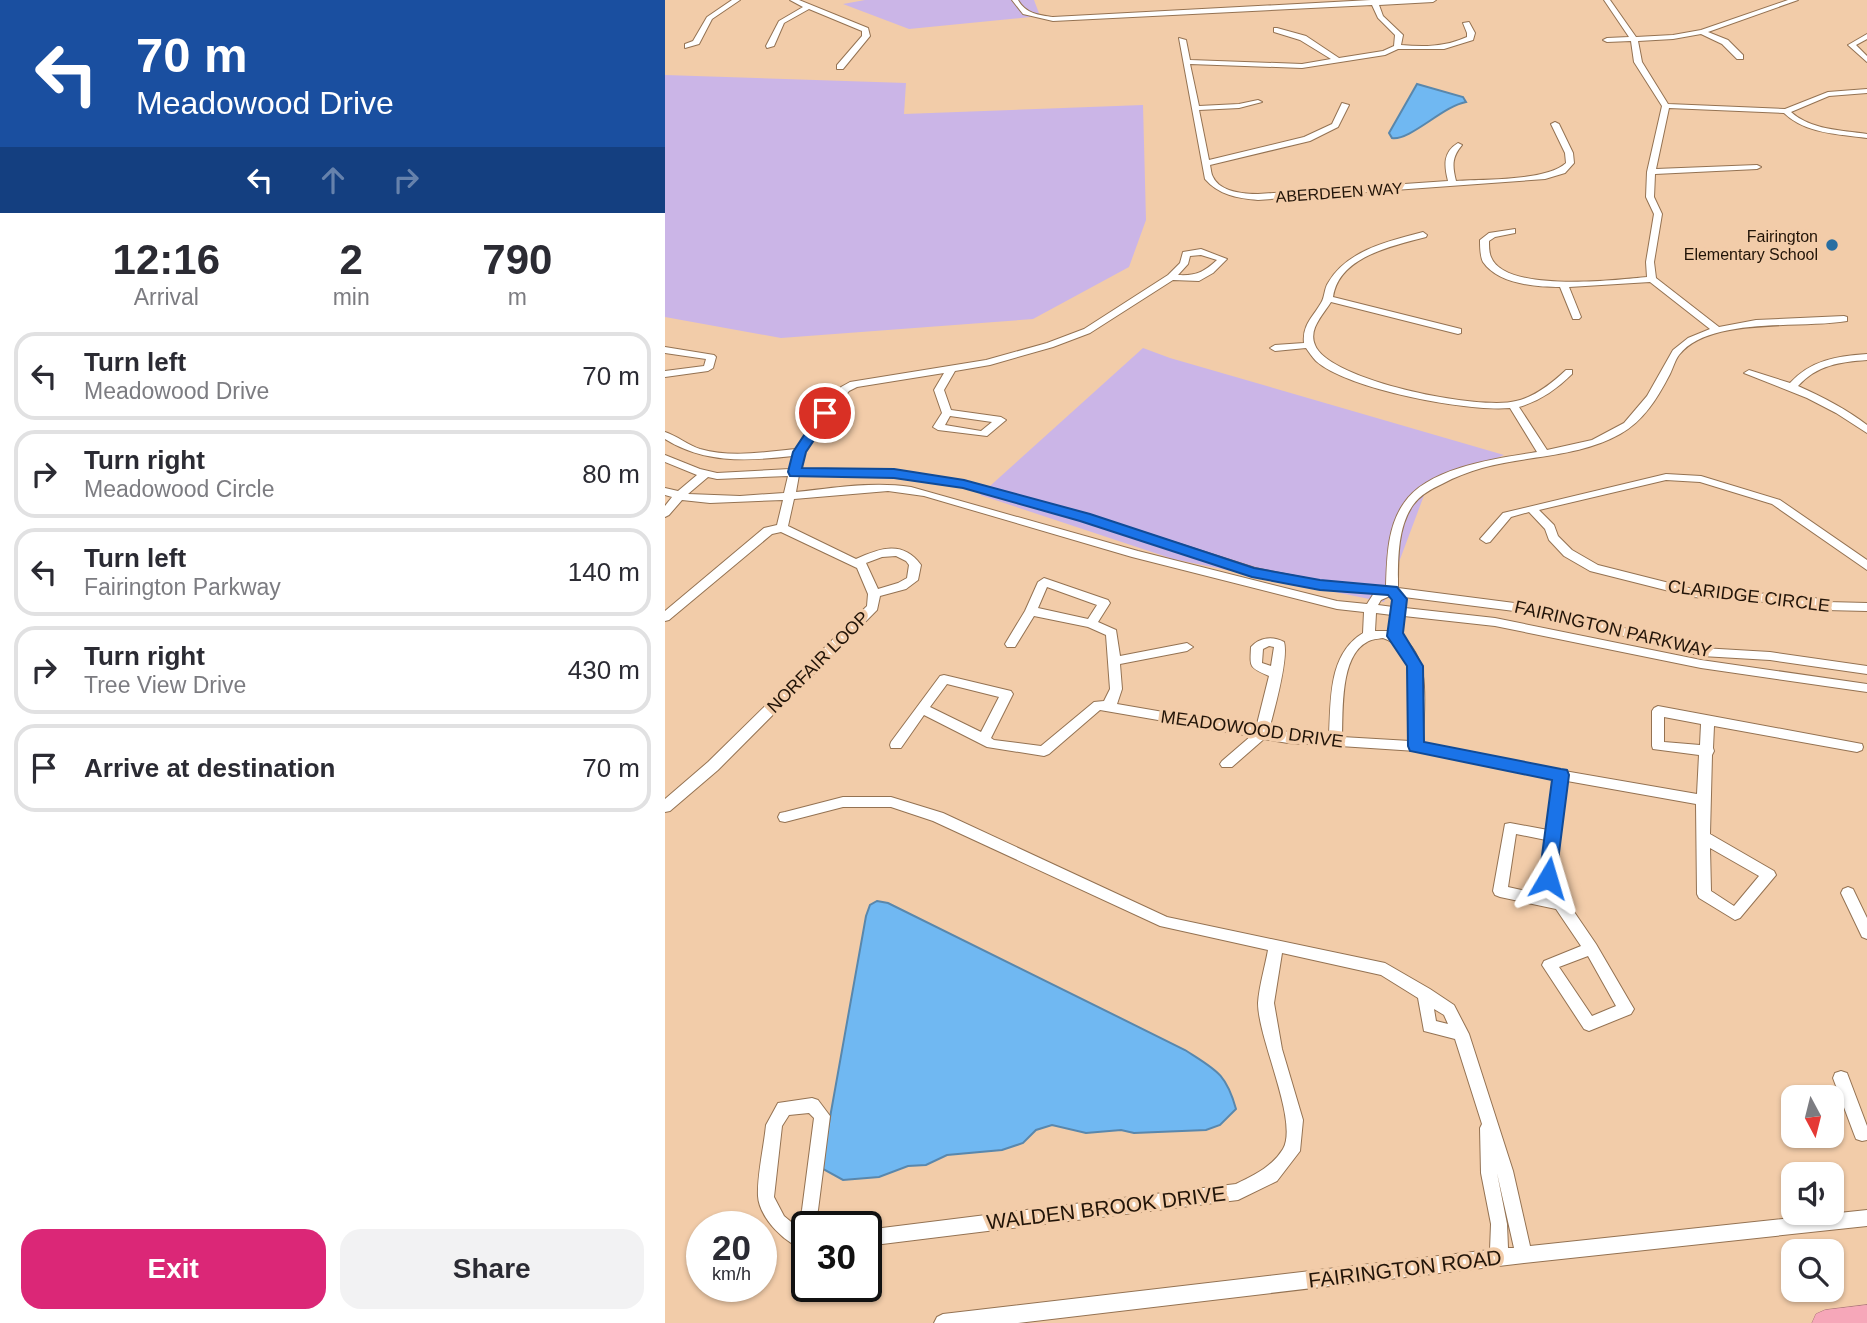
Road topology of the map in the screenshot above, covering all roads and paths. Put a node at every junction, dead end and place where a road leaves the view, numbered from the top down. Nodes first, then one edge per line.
1 (737, 0) edge
2 (793, 0) edge
3 (1015, 0) edge
4 (1276, 0) edge
5 (1433, 0) edge
6 (1607, 0) edge
7 (1795, 0) edge
8 (1374, 1) edge
9 (808, 7) junction
10 (1280, 8) junction
11 (1467, 23) dead end
12 (1277, 30) dead end
13 (1702, 32) junction
14 (1867, 36) edge
15 (1634, 39) junction
16 (1182, 40) dead end
17 (1607, 40) dead end
18 (688, 46) dead end
19 (770, 46) dead end
20 (1397, 47) junction
21 (1740, 57) dead end
22 (1337, 60) junction
23 (1867, 60) edge
24 (1187, 62) junction
25 (840, 67) dead end
26 (1867, 91) edge
27 (1258, 102) dead end
28 (1345, 105) dead end
29 (1666, 106) junction
30 (1196, 108) junction
31 (1786, 111) junction
32 (1555, 124) dead end
33 (1867, 136) edge
34 (1458, 145) dead end
35 (1205, 164) junction
36 (1757, 167) dead end
37 (1651, 172) junction
38 (1453, 183) junction
39 (1512, 231) dead end
40 (1423, 235) dead end
41 (1171, 277) junction
42 (1652, 279) junction
43 (1563, 285) junction
44 (1329, 299) junction
45 (1576, 317) dead end
46 (1844, 319) dead end
47 (1716, 329) junction
48 (1458, 331) dead end
49 (1309, 345) junction
50 (1275, 348) dead end
51 (665, 349) edge
52 (1867, 357) edge
53 (951, 369) junction
54 (1569, 372) dead end
55 (1749, 373) dead end
56 (665, 374) edge
57 (1794, 386) junction
58 (1513, 406) junction
59 (947, 413) junction
60 (1867, 430) edge
61 (665, 435) edge
62 (799, 452) junction
63 (1544, 454) junction
64 (665, 458) edge
65 (795, 472) junction
66 (705, 474) junction
67 (665, 491) edge
68 (791, 494) junction
69 (678, 497) junction
70 (1532, 509) junction
71 (665, 513) edge
72 (782, 528) junction
73 (1486, 539) dead end
74 (856, 563) junction
75 (1867, 566) edge
76 (1392, 591) junction
77 (874, 594) junction
78 (1867, 607) edge
79 (1370, 609) junction
80 (1031, 611) junction
81 (1399, 613) junction
82 (665, 617) edge
83 (1091, 624) junction
84 (1369, 633) junction
85 (1395, 636) junction
86 (1011, 644) dead end
87 (1187, 647) dead end
88 (1115, 661) junction
89 (1867, 670) edge
90 (1274, 673) dead end
91 (1867, 688) edge
92 (1111, 707) junction
93 (923, 709) junction
94 (1708, 721) junction
95 (1262, 733) junction
96 (983, 740) junction
97 (1335, 743) junction
98 (896, 745) dead end
99 (1416, 746) junction
100 (1857, 747) dead end
101 (1708, 751) junction
102 (1227, 764) dead end
103 (1561, 775) junction
104 (1703, 800) junction
105 (665, 807) edge
106 (785, 817) dead end
107 (1553, 836) junction
108 (1702, 836) junction
109 (1848, 893) dead end
110 (1546, 900) junction
111 (1867, 933) edge
112 (1276, 947) junction
113 (1591, 948) junction
114 (1425, 994) junction
115 (1461, 1034) junction
116 (1840, 1079) dead end
117 (1487, 1110) junction
118 (1867, 1133) edge
119 (1867, 1218) edge
120 (882, 1236) edge
121 (804, 1241) edge
122 (1524, 1255) junction
123 (1499, 1258) junction
124 (1867, 1318) edge
125 (943, 1323) edge
126 (1825, 1323) edge

1 - 18 street
2 - 9 street
3 - 10 street
4 - 10 street
5 - 8 street
6 - 15 street
7 - 13 street
8 - 10 street
8 - 20 street
9 - 19 street
9 - 25 street
11 - 20 street
12 - 22 street
13 - 15 street
13 - 21 street
14 - 23 street
15 - 17 street
15 - 29 street
16 - 24 street, ABERDEEN WAY
20 - 22 street
22 - 24 street
24 - 30 street, ABERDEEN WAY
26 - 31 street
27 - 30 street
28 - 35 street
29 - 31 street
29 - 37 street
30 - 35 street, ABERDEEN WAY
31 - 33 street
32 - 38 street, ABERDEEN WAY
34 - 38 street
35 - 38 street, ABERDEEN WAY
36 - 37 street
37 - 42 street
39 - 43 street
40 - 44 street
41 - 41 street
41 - 53 street
42 - 43 street
42 - 47 street
43 - 45 street
44 - 48 street
44 - 49 street
46 - 47 street
47 - 63 street
49 - 50 street
49 - 58 street
51 - 56 street
52 - 57 street
53 - 59 street
53 - 62 street
54 - 58 street
55 - 57 street
57 - 60 street
58 - 63 street
59 - 59 street
61 - 62 street
62 - 65 street
63 - 76 street
64 - 66 street, FAIRINGTON PARKWAY
65 - 66 street, FAIRINGTON PARKWAY
65 - 68 street
65 - 76 street, FAIRINGTON PARKWAY
66 - 69 street
67 - 69 street, FAIRINGTON PARKWAY
68 - 69 street, FAIRINGTON PARKWAY
68 - 72 street
68 - 79 street, FAIRINGTON PARKWAY
69 - 71 street
70 - 73 street
70 - 75 street
70 - 78 street, CLARIDGE CIRCLE
72 - 74 street
72 - 82 street
74 - 77 street, NORFAIR LOOP
74 - 77 street
76 - 79 street
76 - 81 street
76 - 89 street, FAIRINGTON PARKWAY
77 - 105 street, NORFAIR LOOP
79 - 81 street, FAIRINGTON PARKWAY
79 - 84 street
80 - 83 street
80 - 83 street
80 - 86 street
81 - 85 street
81 - 91 street, FAIRINGTON PARKWAY
83 - 88 street
84 - 85 street
84 - 97 street
85 - 99 street
87 - 88 street
88 - 92 street
90 - 95 street
92 - 95 street, MEADOWOOD DRIVE
92 - 96 street
93 - 96 street
93 - 96 street
93 - 98 street
94 - 100 street
94 - 101 street
94 - 101 street
95 - 97 street, MEADOWOOD DRIVE
95 - 102 street
97 - 99 street, MEADOWOOD DRIVE
99 - 103 street, MEADOWOOD DRIVE
101 - 104 street
103 - 104 street, MEADOWOOD DRIVE
103 - 107 street
104 - 108 street
106 - 112 street
107 - 110 street
107 - 110 street
108 - 108 street
109 - 111 street
110 - 113 street
112 - 114 street
112 - 120 street, WALDEN BROOK DRIVE
113 - 113 street
114 - 115 street
114 - 115 street
115 - 117 street
116 - 118 street
117 - 122 street
117 - 123 street
119 - 122 street, FAIRINGTON ROAD
121 - 121 street
122 - 123 street, FAIRINGTON ROAD
123 - 125 street, FAIRINGTON ROAD
124 - 126 highway

